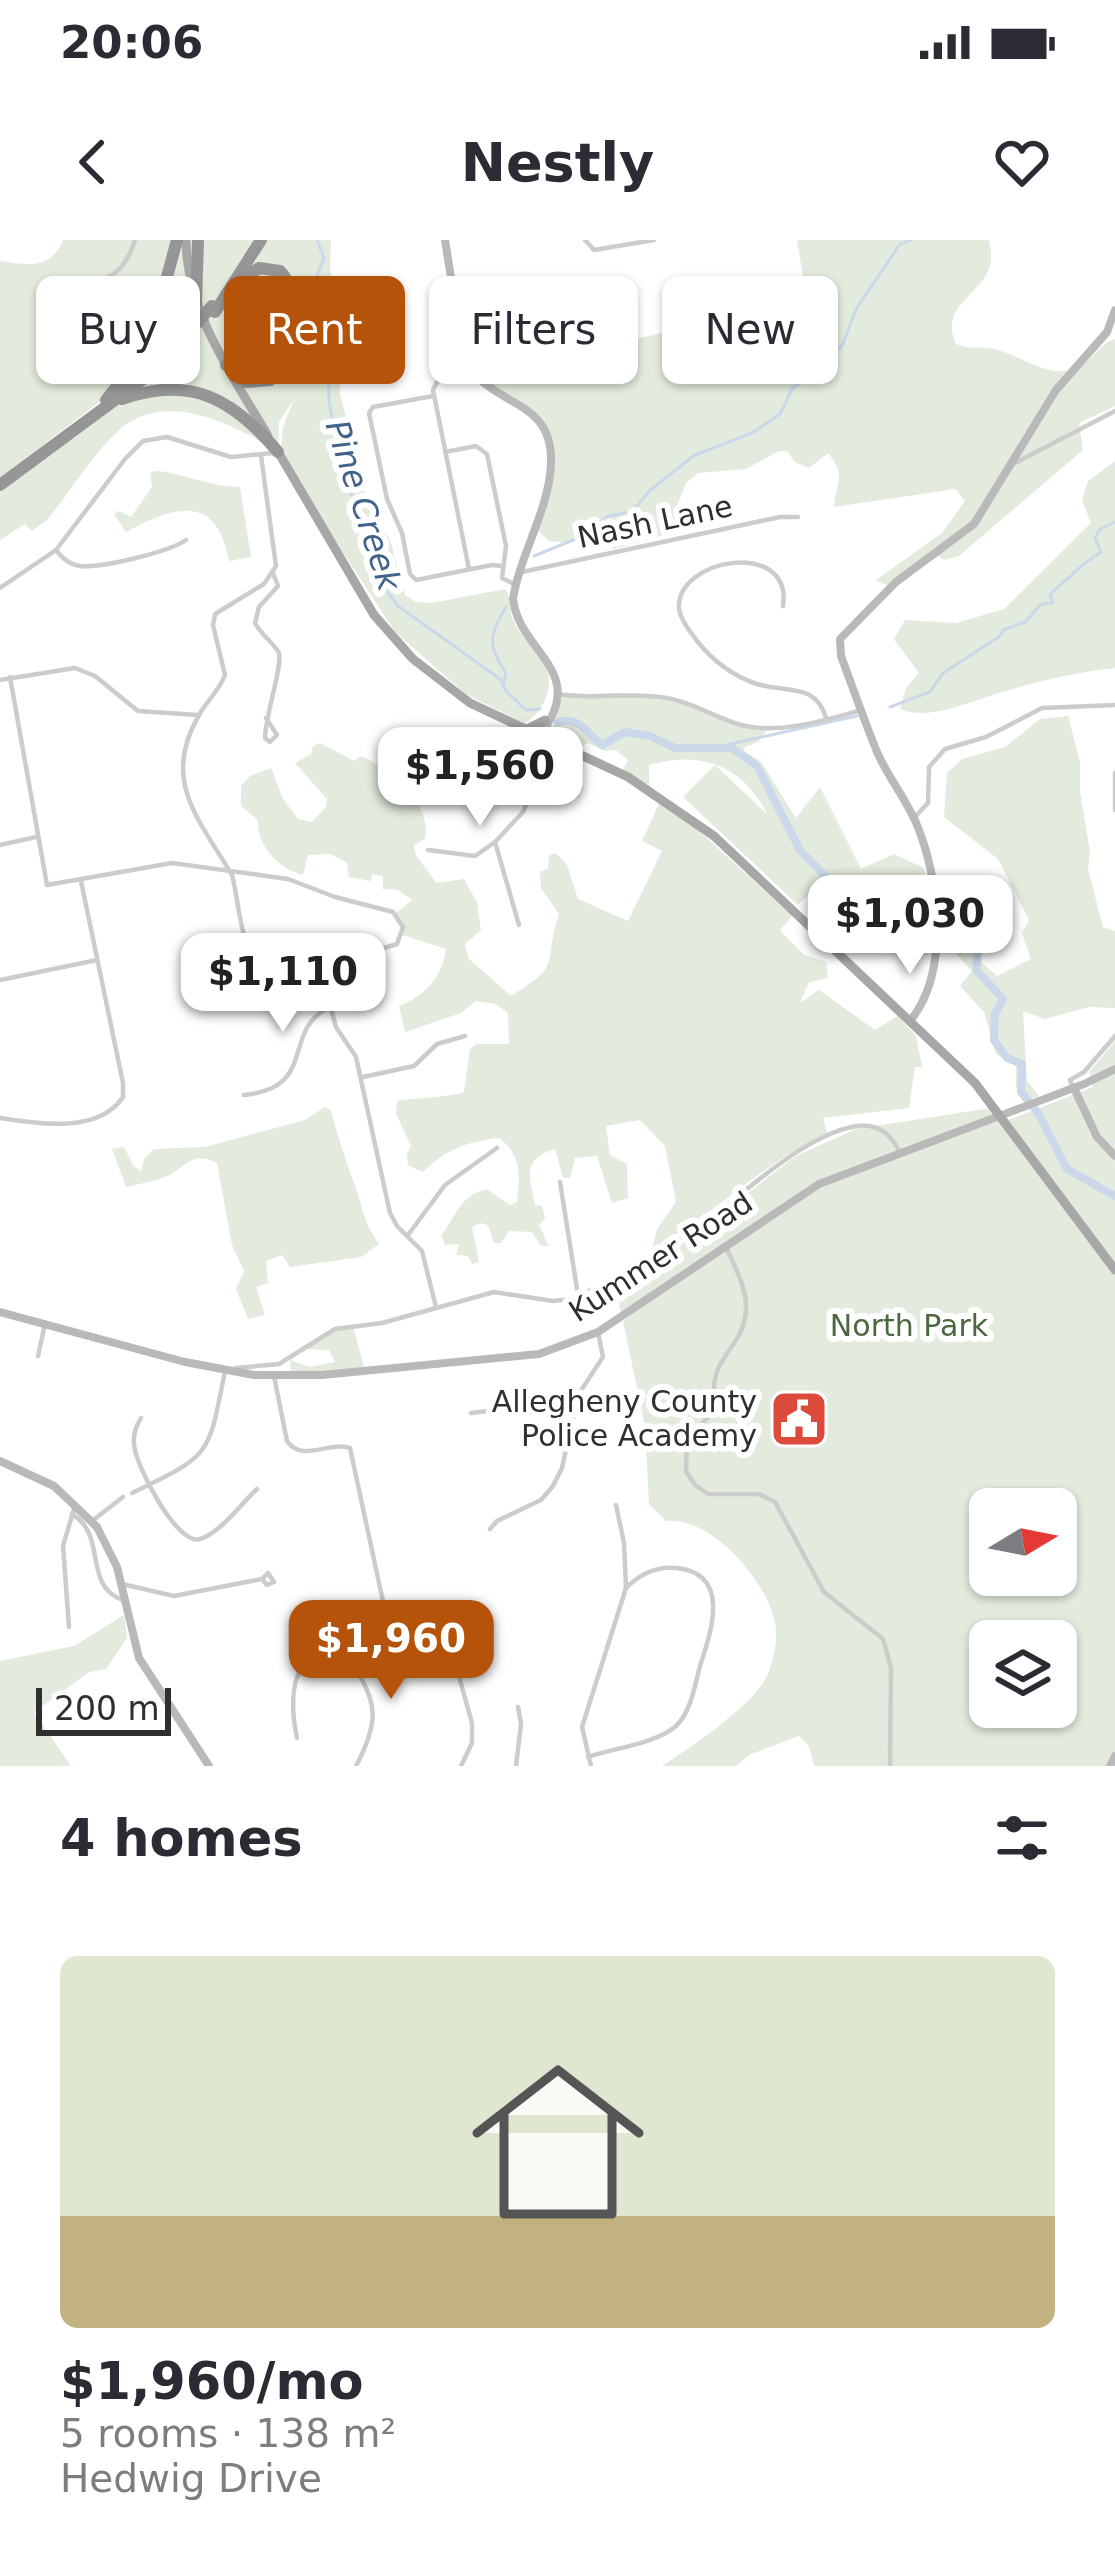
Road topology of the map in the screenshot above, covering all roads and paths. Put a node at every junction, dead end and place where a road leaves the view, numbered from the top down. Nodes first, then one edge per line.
1 (135, 240) edge
2 (178, 240) edge
3 (198, 240) edge
4 (258, 240) edge
5 (445, 240) edge
6 (585, 240) edge
7 (654, 240) edge
8 (111, 276) edge
9 (163, 276) edge
10 (188, 276) edge
11 (197, 276) edge
12 (240, 276) edge
13 (248, 276) edge
14 (283, 276) edge
15 (452, 276) edge
16 (224, 297) edge
17 (213, 309) junction
18 (1115, 310) edge
19 (200, 311) edge
20 (224, 361) edge
21 (237, 384) edge
22 (437, 384) edge
23 (487, 384) edge
24 (434, 396) junction
25 (108, 402) junction
26 (1115, 411) edge
27 (278, 452) junction
28 (445, 452) junction
29 (260, 456) junction
30 (1013, 464) junction
31 (0, 482) edge
32 (798, 517) dead end
33 (186, 540) dead end
34 (56, 550) junction
35 (502, 566) junction
36 (470, 569) junction
37 (520, 572) junction
38 (273, 573) junction
39 (516, 584) junction
40 (0, 588) edge
41 (783, 606) dead end
42 (10, 677) junction
43 (0, 680) edge
44 (556, 694) junction
45 (1115, 705) edge
46 (862, 710) junction
47 (198, 715) junction
48 (266, 718) dead end
49 (826, 718) junction
50 (547, 721) junction
51 (524, 730) junction
52 (539, 736) junction
53 (556, 744) junction
54 (1115, 773) edge
55 (1115, 810) edge
56 (914, 818) junction
57 (36, 837) junction
58 (495, 842) junction
59 (0, 845) edge
60 (428, 850) dead end
61 (230, 870) junction
62 (81, 880) junction
63 (519, 925) dead end
64 (98, 960) junction
65 (320, 969) junction
66 (0, 980) edge
67 (330, 1007) junction
68 (910, 1021) junction
69 (465, 1036) dead end
70 (1115, 1036) edge
71 (1115, 1069) edge
72 (362, 1077) junction
73 (1072, 1084) junction
74 (244, 1095) dead end
75 (1002, 1116) junction
76 (0, 1118) edge
77 (497, 1148) dead end
78 (901, 1154) junction
79 (1115, 1156) edge
80 (560, 1182) dead end
81 (408, 1235) junction
82 (725, 1246) junction
83 (1115, 1270) edge
84 (578, 1296) junction
85 (436, 1307) junction
86 (0, 1312) edge
87 (45, 1324) junction
88 (598, 1332) junction
89 (38, 1356) dead end
90 (224, 1371) junction
91 (274, 1376) junction
92 (471, 1413) dead end
93 (573, 1413) junction
94 (142, 1418) dead end
95 (0, 1461) edge
96 (150, 1485) junction
97 (257, 1490) dead end
98 (133, 1493) dead end
99 (123, 1497) dead end
100 (616, 1505) dead end
101 (74, 1509) junction
102 (92, 1520) junction
103 (490, 1529) dead end
104 (262, 1579) dead end
105 (122, 1584) junction
106 (626, 1588) junction
107 (125, 1601) junction
108 (387, 1622) junction
109 (69, 1628) dead end
110 (344, 1633) junction
111 (518, 1707) dead end
112 (297, 1738) dead end
113 (588, 1756) junction
114 (1115, 1756) edge
115 (209, 1766) edge
116 (356, 1766) edge
117 (461, 1766) edge
118 (515, 1766) edge
119 (591, 1766) edge
120 (890, 1766) edge
121 (1110, 1766) edge

1 - 8 street
2 - 9 street
2 - 10 main road
2 - 25 highway
3 - 11 highway
4 - 12 highway
4 - 17 highway
5 - 15 street
6 - 7 street
13 - 14 highway
16 - 17 highway
17 - 25 highway, bridge
18 - 30 street
19 - 20 main road
21 - 27 main road
22 - 24 street
23 - 37 street
24 - 28 street
24 - 36 street
25 - 27 highway
25 - 31 highway
26 - 30 street
27 - 29 street
27 - 51 main road
28 - 35 street
28 - 36 street
29 - 34 street
29 - 38 street
30 - 46 street
32 - 37 street, Nash Lane
33 - 34 street
34 - 40 street
35 - 36 street
35 - 39 street
37 - 39 street
38 - 47 street
38 - 48 street
39 - 44 street
41 - 49 street
42 - 43 street
42 - 47 street
42 - 57 street
44 - 49 street
44 - 50 street
45 - 56 street
46 - 49 street
46 - 56 street
47 - 61 street
50 - 51 main road
50 - 52 street
50 - 53 main road
51 - 52 main road
52 - 53 main road
52 - 58 street
53 - 68 main road
54 - 55 street
56 - 68 street
57 - 59 street
57 - 62 street
58 - 60 street
58 - 63 street
61 - 62 street
61 - 65 street
61 - 65 street
62 - 64 street
64 - 66 street
64 - 76 street
65 - 67 street
67 - 72 street
67 - 74 street
68 - 75 main road
69 - 72 street
70 - 73 street
71 - 73 street, Kummer Road
72 - 81 street
73 - 75 street, Kummer Road
73 - 79 street
75 - 78 street, Kummer Road
75 - 83 main road
77 - 81 street
78 - 82 street, Kummer Road
78 - 84 street
80 - 84 street
81 - 85 street
82 - 88 street, Kummer Road
82 - 120 street
84 - 85 street
85 - 90 street
86 - 87 street, Kummer Road
87 - 89 street
87 - 90 street, Kummer Road
88 - 91 street, Kummer Road
88 - 93 street
90 - 91 street, Kummer Road
90 - 96 street
91 - 108 street
92 - 93 street
93 - 103 street
94 - 96 street
95 - 101 street
96 - 97 street
96 - 98 street
99 - 102 street
100 - 106 street
101 - 102 street
101 - 107 street
101 - 109 street
102 - 105 street
104 - 105 street
105 - 107 street
106 - 113 street
106 - 113 street
107 - 115 street
108 - 110 street
108 - 117 street
110 - 112 street
110 - 116 street
111 - 118 street
113 - 119 street
114 - 121 street

